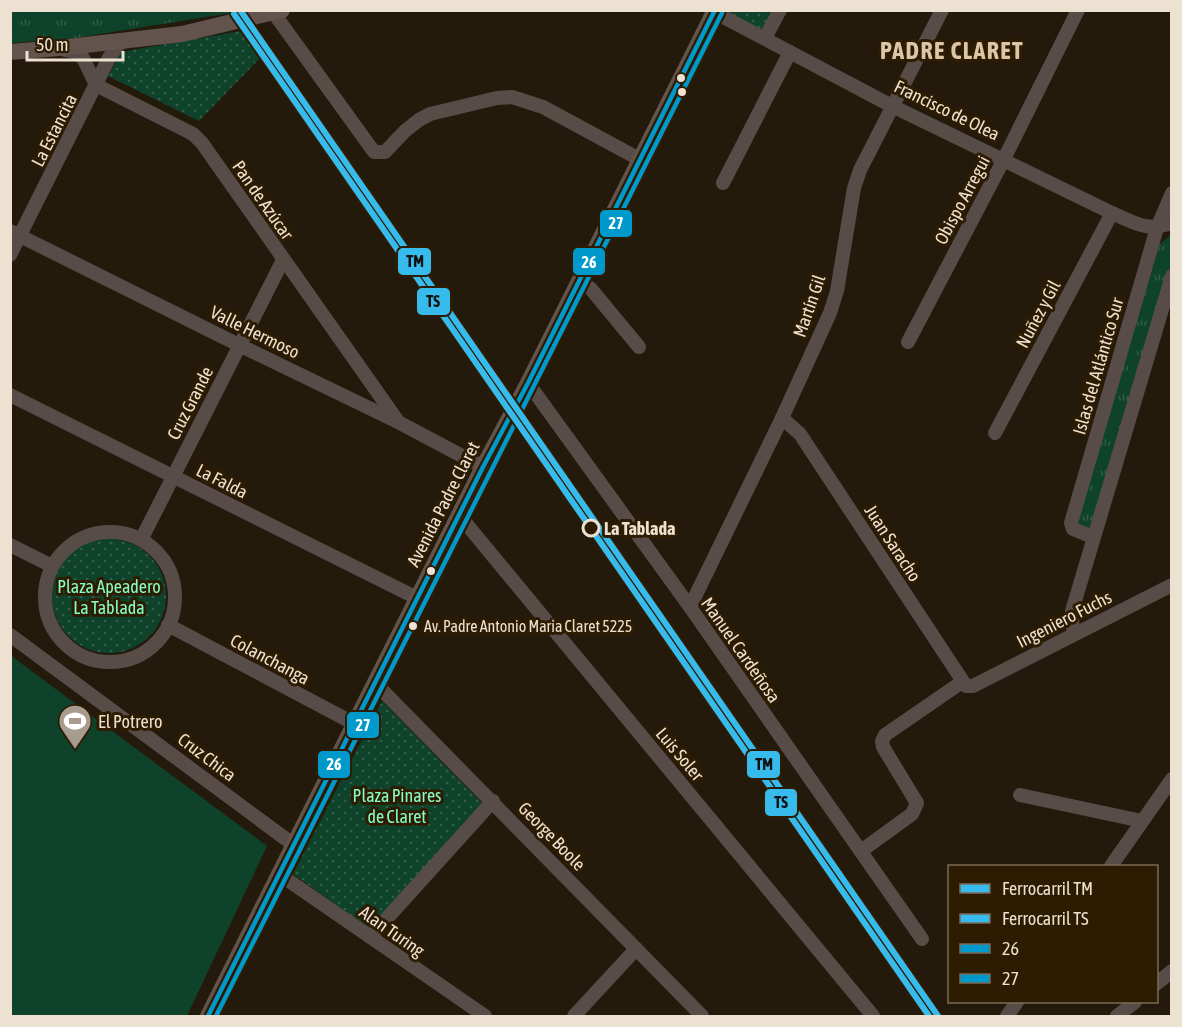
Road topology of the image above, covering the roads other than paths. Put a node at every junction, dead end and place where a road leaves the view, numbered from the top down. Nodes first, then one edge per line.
1 (780, 10) edge
2 (942, 10) edge
3 (1078, 10) edge
4 (276, 11) edge
5 (713, 11) edge
6 (765, 38) junction
7 (122, 42) junction
8 (59, 48) junction
9 (10, 52) edge
10 (790, 52) junction
11 (96, 85) junction
12 (892, 106) junction
13 (1004, 159) junction
14 (641, 160) junction
15 (723, 183) dead end
16 (1171, 194) edge
17 (1112, 213) junction
18 (1172, 223) edge
19 (1157, 228) junction
20 (16, 233) edge
21 (10, 255) edge
22 (283, 260) junction
23 (1172, 276) edge
24 (580, 281) junction
25 (908, 342) dead end
26 (239, 345) junction
27 (639, 347) dead end
28 (528, 383) junction
29 (10, 395) edge
30 (782, 418) junction
31 (398, 422) junction
32 (995, 433) dead end
33 (483, 468) junction
34 (173, 476) junction
35 (459, 515) junction
36 (1093, 537) junction
37 (141, 540) junction
38 (10, 544) edge
39 (52, 566) junction
40 (1172, 585) edge
41 (417, 598) junction
42 (690, 607) junction
43 (168, 625) junction
44 (1074, 634) junction
45 (10, 635) edge
46 (80, 654) junction
47 (69, 677) junction
48 (375, 682) junction
49 (967, 684) junction
50 (355, 724) junction
51 (1172, 779) edge
52 (1020, 795) dead end
53 (493, 801) junction
54 (1142, 821) junction
55 (294, 845) junction
56 (861, 851) junction
57 (1112, 865) edge
58 (279, 874) junction
59 (370, 937) junction
60 (922, 939) dead end
61 (636, 949) junction
62 (1172, 971) edge
63 (1158, 982) edge
64 (1016, 1003) edge
65 (1134, 1003) edge
66 (208, 1017) edge
67 (484, 1017) edge
68 (574, 1017) edge
69 (702, 1017) edge
70 (873, 1017) edge
71 (1007, 1017) edge
72 (1117, 1017) edge

1 - 6 street
2 - 12 street, Martín Gil
3 - 13 street, Obispo Arregui
4 - 7 main road
4 - 14 street
5 - 6 street, Francisco de Olea
5 - 14 main road, Avenida Padre Claret
6 - 10 street, Francisco de Olea
7 - 8 main road
7 - 11 street, La Estancita
8 - 9 main road
8 - 11 street
10 - 12 street, Francisco de Olea
10 - 15 street
11 - 20 street, La Estancita
11 - 22 street, Pan de Azúcar
12 - 13 street, Francisco de Olea
12 - 30 street, Martín Gil
13 - 17 street, Francisco de Olea
13 - 25 street, Obispo Arregui
14 - 24 main road, Avenida Padre Claret
16 - 19 street, Islas del Atlántico Sur
17 - 19 street, Francisco de Olea
17 - 32 street, Nuñez y Gil
18 - 19 street
19 - 36 street, Islas del Atlántico Sur
20 - 21 street, La Estancita
20 - 26 street, Valle Hermoso
22 - 26 street, Cruz Grande
22 - 31 street, Pan de Azúcar
23 - 36 street
24 - 27 street
24 - 28 main road, Avenida Padre Claret
26 - 31 street, Valle Hermoso
26 - 34 street, Cruz Grande
28 - 33 main road, Avenida Padre Claret
28 - 42 street, Manuel Cardeñosa
29 - 34 street, La Falda
30 - 42 street, Martín Gil
30 - 49 street, Juan Saracho
31 - 33 street, Valle Hermoso
33 - 35 main road, Avenida Padre Claret
34 - 37 street, Cruz Grande
34 - 41 street, La Falda
35 - 41 main road, Avenida Padre Claret
35 - 70 street, Luis Soler
36 - 44 street
37 - 39 street
37 - 43 street
38 - 39 street
39 - 46 street
40 - 44 street, Ingeniero Fuchs
41 - 48 main road, Avenida Padre Claret
42 - 56 street, Manuel Cardeñosa
43 - 46 street
43 - 50 street, Colanchanga
44 - 49 street, Ingeniero Fuchs
45 - 47 street, Cruz Chica
46 - 47 street
47 - 55 street, Cruz Chica
48 - 50 main road, Avenida Padre Claret
48 - 53 street, George Boole
49 - 56 street, Ingeniero Fuchs
50 - 55 main road, Avenida Padre Claret
51 - 54 street
52 - 54 street
53 - 59 street
53 - 61 street, George Boole
54 - 57 street
55 - 58 main road, Avenida Padre Claret
56 - 60 street, Manuel Cardeñosa
58 - 59 street, Alan Turing
58 - 66 main road, Avenida Padre Claret
59 - 67 street, Alan Turing
61 - 68 street
61 - 69 street, George Boole
62 - 63 street
64 - 71 street
65 - 72 street

